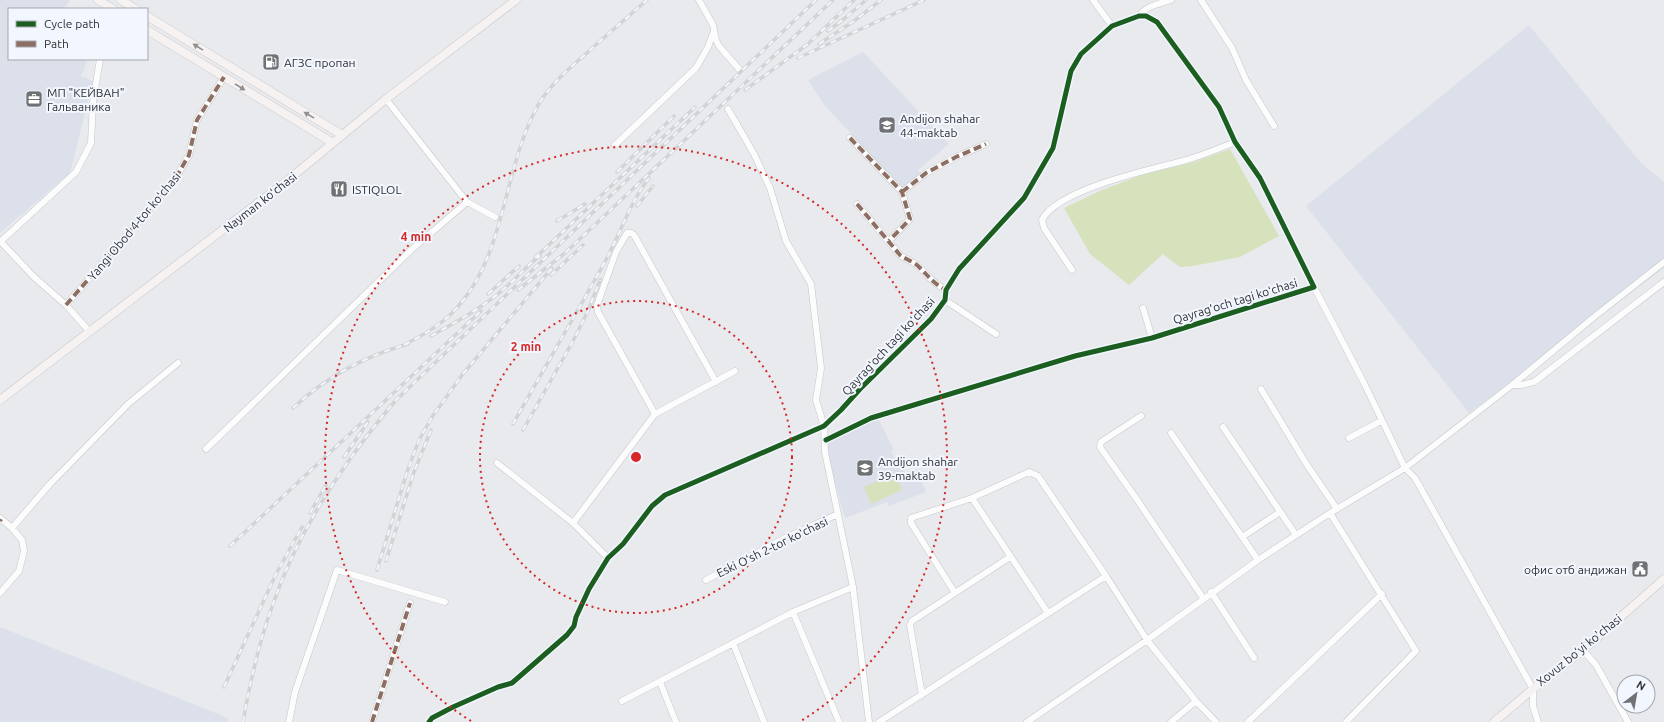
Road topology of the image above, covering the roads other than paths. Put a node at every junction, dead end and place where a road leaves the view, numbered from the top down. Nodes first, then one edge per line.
1 (98, 0) edge
2 (121, 0) edge
3 (516, 0) edge
4 (699, 0) edge
5 (1093, 0) edge
6 (1172, 0) edge
7 (1201, 0) edge
8 (111, 8) edge
9 (134, 8) edge
10 (1138, 16) junction
11 (148, 17) edge
12 (1112, 26) junction
13 (148, 31) edge
14 (714, 31) junction
15 (100, 60) edge
16 (739, 69) dead end
17 (224, 77) junction
18 (386, 99) junction
19 (728, 109) dead end
20 (1274, 126) dead end
21 (342, 135) junction
22 (850, 138) dead end
23 (1235, 142) junction
24 (333, 143) junction
25 (986, 144) dead end
26 (615, 145) dead end
27 (902, 192) junction
28 (467, 202) junction
29 (857, 204) dead end
30 (495, 217) dead end
31 (889, 241) junction
32 (0, 242) edge
33 (1664, 262) edge
34 (1072, 270) dead end
35 (1664, 282) edge
36 (1314, 287) junction
37 (946, 290) junction
38 (945, 300) junction
39 (66, 306) junction
40 (1143, 308) dead end
41 (90, 332) junction
42 (996, 334) dead end
43 (1152, 338) junction
44 (178, 363) dead end
45 (735, 371) dead end
46 (716, 382) junction
47 (1512, 385) junction
48 (1261, 389) dead end
49 (0, 400) edge
50 (655, 414) junction
51 (1141, 416) dead end
52 (1381, 421) junction
53 (824, 426) junction
54 (1223, 427) dead end
55 (1171, 433) dead end
56 (1349, 438) dead end
57 (826, 440) junction
58 (206, 449) dead end
59 (497, 463) dead end
60 (1405, 468) junction
61 (972, 498) junction
62 (1337, 509) junction
63 (1280, 512) junction
64 (838, 514) junction
65 (1330, 514) junction
66 (0, 519) edge
67 (573, 523) junction
68 (12, 528) junction
69 (1296, 535) junction
70 (1242, 537) junction
71 (1010, 557) junction
72 (608, 558) junction
73 (1258, 560) junction
74 (1106, 576) junction
75 (1664, 579) edge
76 (706, 580) dead end
77 (853, 587) junction
78 (1212, 592) junction
79 (0, 593) edge
80 (955, 593) junction
81 (1382, 594) junction
82 (1203, 598) junction
83 (445, 602) dead end
84 (410, 603) dead end
85 (793, 612) junction
86 (1048, 613) junction
87 (1147, 640) junction
88 (733, 643) junction
89 (1583, 650) junction
90 (1254, 658) dead end
91 (660, 682) junction
92 (1533, 689) junction
93 (922, 695) junction
94 (622, 701) dead end
95 (1196, 701) junction
96 (431, 720) edge
97 (289, 722) edge
98 (372, 722) edge
99 (676, 722) edge
100 (764, 722) edge
101 (839, 722) edge
102 (869, 722) edge
103 (879, 722) edge
104 (1028, 722) edge
105 (1171, 722) edge
106 (1216, 722) edge
107 (1248, 722) edge
108 (1346, 722) edge
109 (1494, 722) edge
110 (1538, 722) edge
111 (1628, 722) edge

1 - 8 main road
2 - 9 main road
3 - 18 main road, Nayman koʻchasi
4 - 14 street
5 - 12 street
6 - 10 street
7 - 20 street
10 - 12 street, Qayragʻoch tagi koʻchasi
10 - 23 street, Qayragʻoch tagi koʻchasi
21 -> 11 main road
12 - 37 street, Qayragʻoch tagi koʻchasi
13 - 17 main road
14 - 16 street
14 - 26 street
15 - 32 street
17 -> 24 main road
17 - 39 street, Yangi Obod 4-tor koʻchasi
18 - 21 main road, Nayman koʻchasi
18 - 28 street
19 - 53 street
21 - 24 main road, Nayman koʻchasi
22 - 27 street
23 - 34 street
23 - 36 street, Qayragʻoch tagi koʻchasi
24 - 41 main road, Nayman koʻchasi
25 - 27 street
27 - 31 street
28 - 30 street
28 - 58 street
29 - 31 street
31 - 37 street
32 - 39 street
33 - 47 street
35 - 47 street
36 - 43 street, Qayragʻoch tagi koʻchasi
36 - 52 street
37 - 38 street, Qayragʻoch tagi koʻchasi
38 - 42 street
38 - 53 street, Qayragʻoch tagi koʻchasi
39 - 41 street
40 - 43 street
41 - 49 main road, Nayman koʻchasi
43 - 57 street, Qayragʻoch tagi koʻchasi
44 - 68 street
45 - 46 street
46 - 50 street
46 - 50 street
47 - 60 street
48 - 62 street
50 - 67 street
51 - 82 street
52 - 56 street
52 - 60 street
53 - 57 street
53 - 72 street, Qayragʻoch tagi koʻchasi
54 - 63 street
55 - 70 street
57 - 64 street
59 - 67 street
60 - 62 street
60 - 92 street
61 - 71 street
61 - 74 street
61 - 80 street
62 - 65 street
63 - 69 street
63 - 70 street
64 - 76 street, Eski Oʻsh 2-tor koʻchasi
64 - 77 street
65 - 69 street
65 - 81 street
66 - 68 street
67 - 72 street
68 - 79 street
69 - 73 street
70 - 73 street
71 - 80 street
71 - 86 street
72 - 96 street, Qayragʻoch tagi koʻchasi
73 - 78 street
74 - 86 street
74 - 87 street
75 - 89 main road, Xovuz bo‘yi ko'chasi
77 - 85 street
77 - 102 street
78 - 82 street
78 - 90 street
80 - 93 street
81 - 107 street
81 - 108 street
82 - 87 street
83 - 97 street
84 - 98 street
85 - 88 street
85 - 101 street
86 - 93 street
87 - 95 street
87 - 104 street
88 - 91 street
88 - 100 street
89 - 92 main road, Xovuz bo‘yi ko'chasi
89 - 111 street
91 - 94 street
91 - 99 street
92 - 109 main road, Xovuz bo‘yi ko'chasi
92 - 110 street
93 - 103 street
95 - 105 street
95 - 106 street

